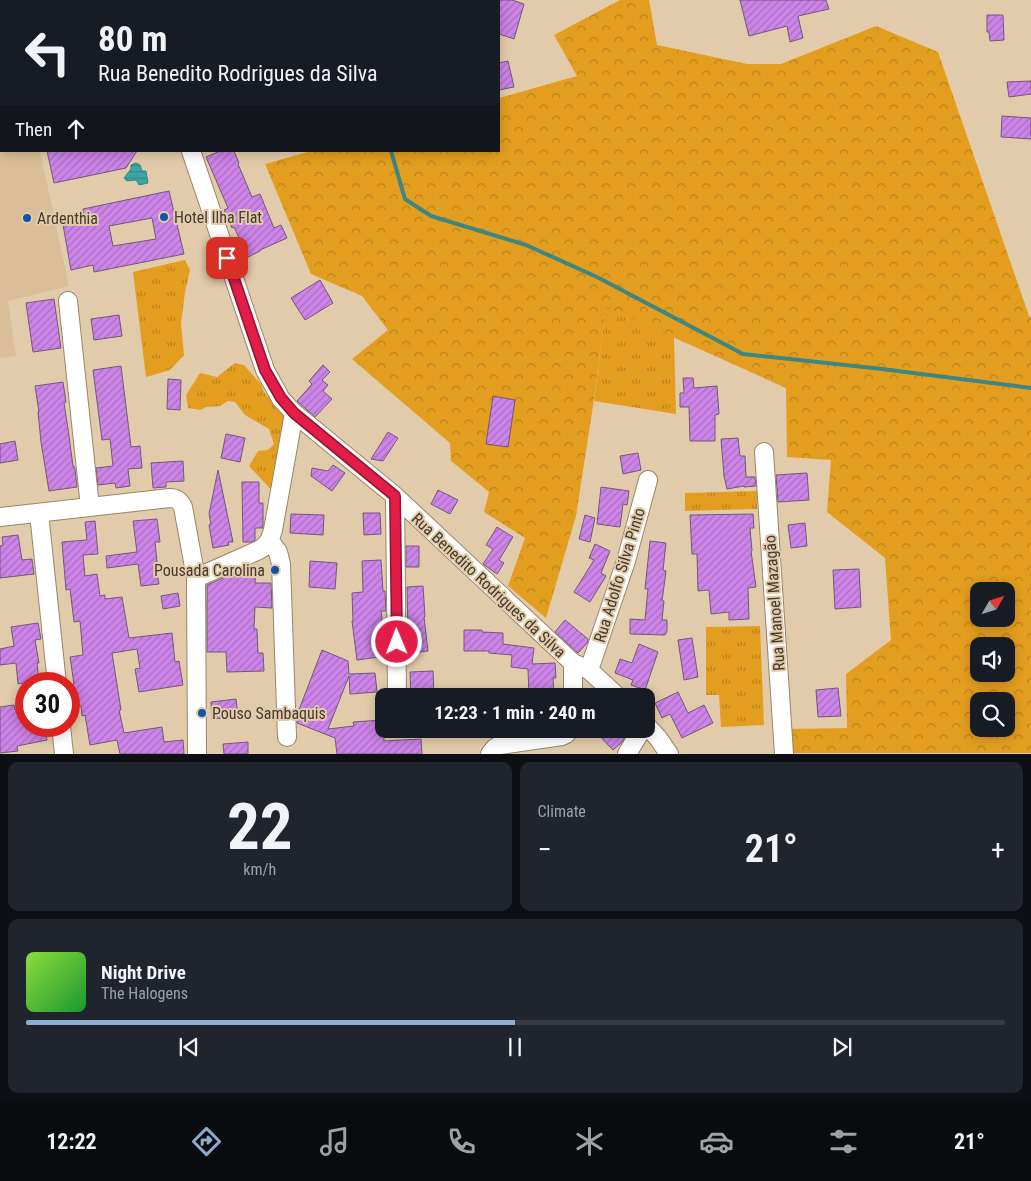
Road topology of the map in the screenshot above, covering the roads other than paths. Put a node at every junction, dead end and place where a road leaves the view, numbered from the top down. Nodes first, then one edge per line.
1 (191, 152) edge
2 (68, 301) dead end
3 (294, 413) junction
4 (764, 452) dead end
5 (648, 480) dead end
6 (395, 496) junction
7 (90, 507) junction
8 (39, 513) junction
9 (0, 517) edge
10 (270, 542) junction
11 (196, 578) junction
12 (581, 667) junction
13 (56, 672) edge
14 (397, 688) edge
15 (575, 688) edge
16 (607, 688) edge
17 (63, 737) edge
18 (287, 737) dead end
19 (548, 738) edge
20 (636, 738) edge
21 (659, 746) edge
22 (64, 754) edge
23 (198, 754) edge
24 (490, 754) edge
25 (626, 754) edge
26 (668, 754) edge
27 (784, 754) edge

1 - 3 street, Rua Benedito Rodrigues da Silva
2 - 7 street
3 - 6 street, Rua Benedito Rodrigues da Silva
3 - 10 street
4 - 27 street, Rua Manoel Mazagão
5 - 12 street, Rua Adolfo Silva Pinto
6 - 12 street, Rua Benedito Rodrigues da Silva
6 - 14 street
7 - 8 street
7 - 11 street
8 - 9 street
8 - 13 street
10 - 11 street
10 - 18 street
11 - 23 street
12 - 15 street, Rua Adolfo Silva Pinto
12 - 16 street, Rua Benedito Rodrigues da Silva
17 - 22 street
19 - 24 street
20 - 25 street
21 - 26 street

